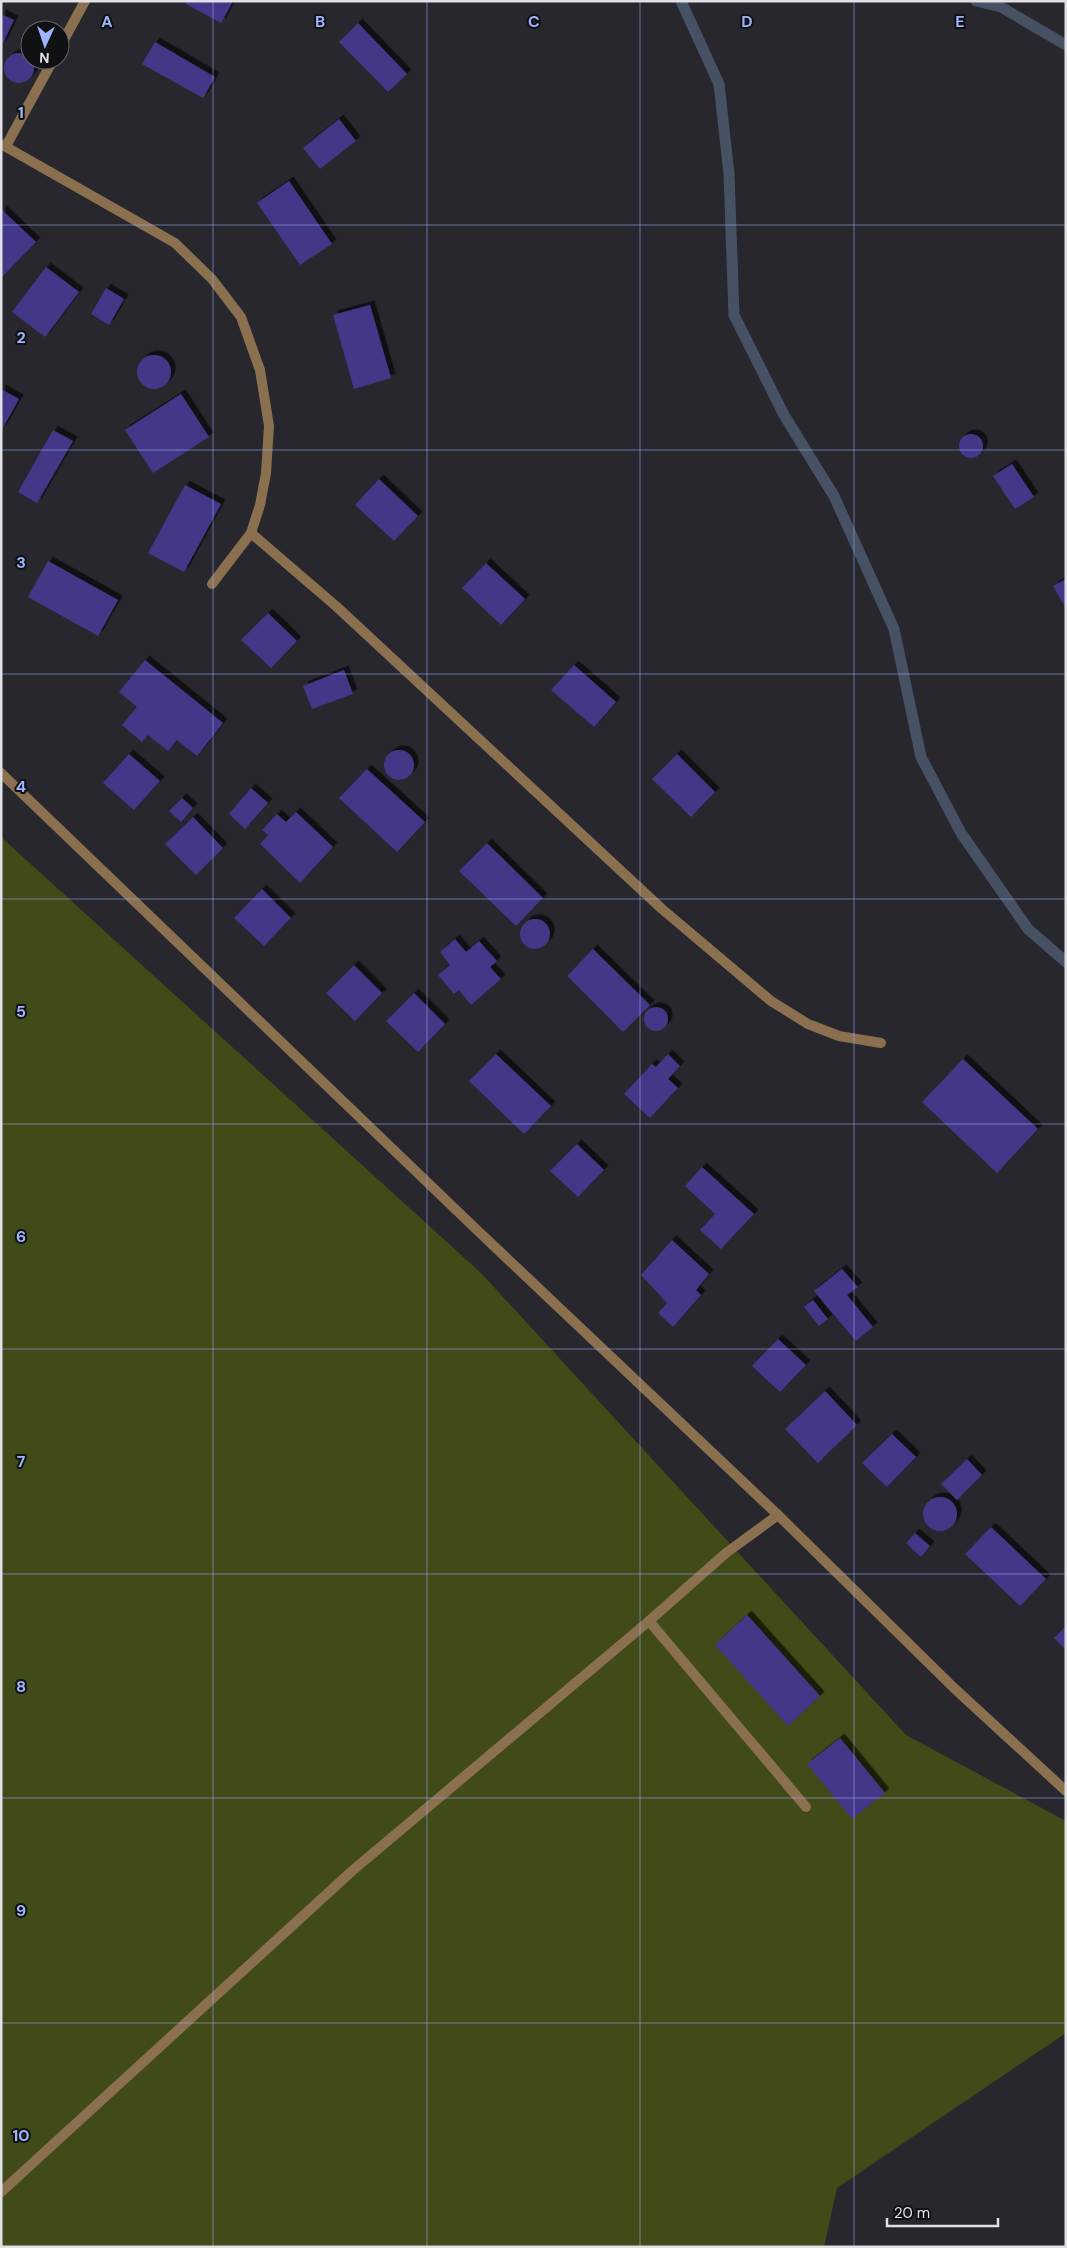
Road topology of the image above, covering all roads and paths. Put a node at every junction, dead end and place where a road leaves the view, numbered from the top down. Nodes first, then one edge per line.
1 (85, 1) edge
2 (70, 29) edge
3 (47, 70) edge
4 (4, 145) edge
5 (251, 533) junction
6 (212, 584) dead end
7 (1, 773) edge
8 (881, 1043) dead end
9 (778, 1514) junction
10 (649, 1621) junction
11 (1066, 1791) edge
12 (806, 1807) dead end
13 (1, 2192) edge

1 - 2 street
3 - 4 street
4 - 5 street
5 - 6 street
5 - 8 street
7 - 9 street
9 - 10 street
9 - 11 street
10 - 12 street
10 - 13 street

